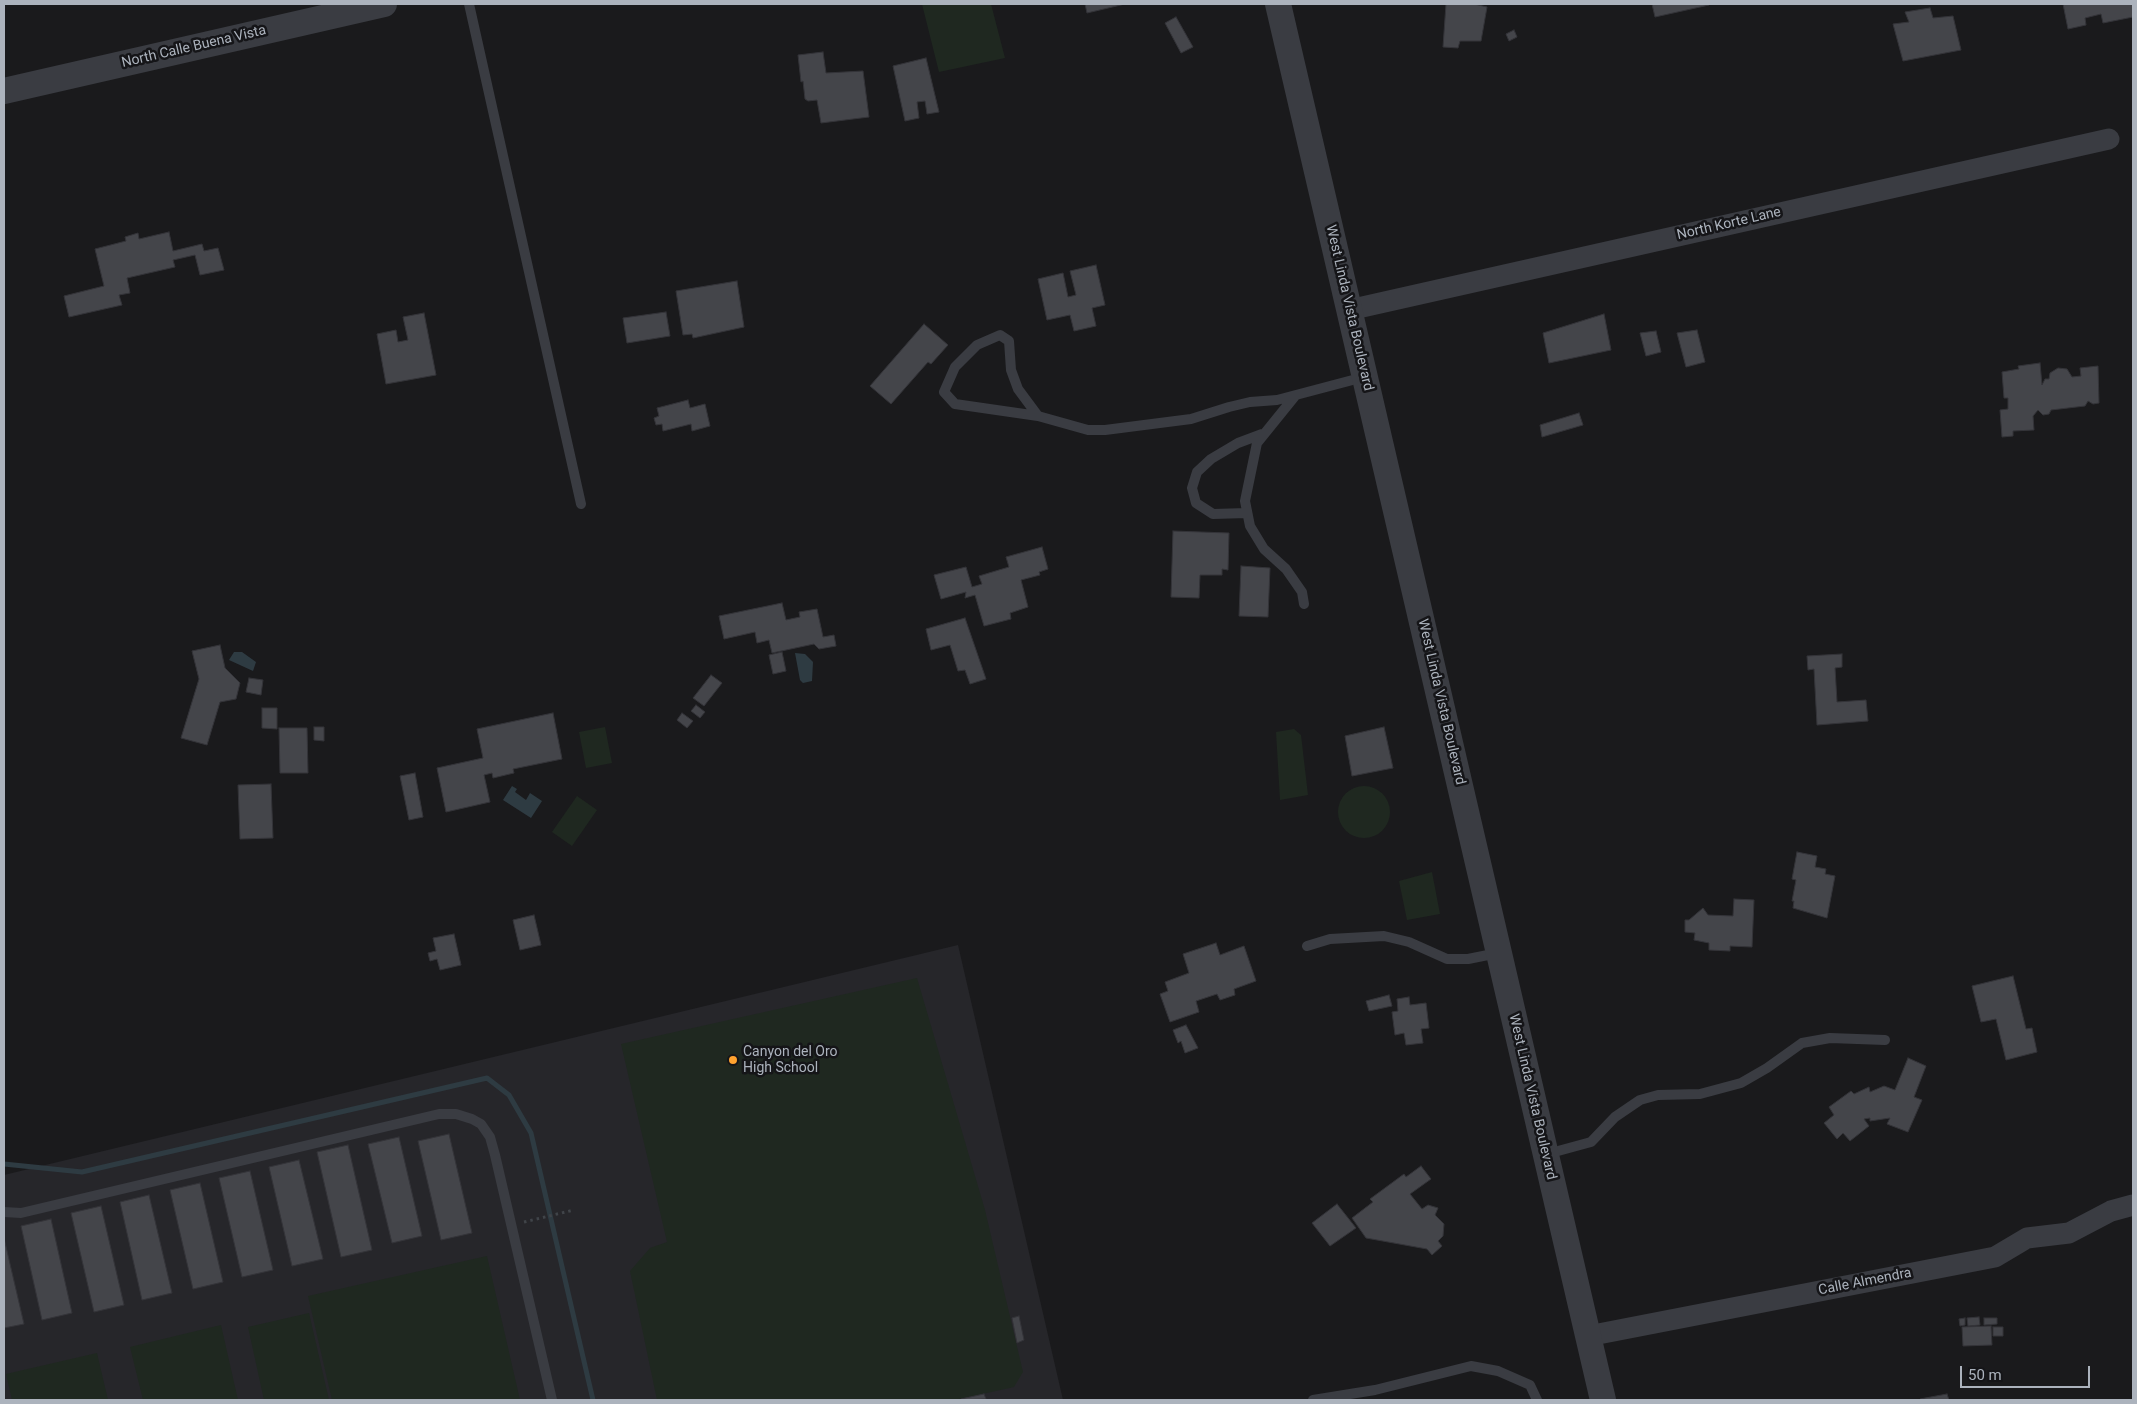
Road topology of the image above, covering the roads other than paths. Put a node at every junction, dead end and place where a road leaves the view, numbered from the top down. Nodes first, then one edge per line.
1 (384, 4) edge
2 (469, 4) edge
3 (1278, 4) edge
4 (4, 91) edge
5 (2109, 139) dead end
6 (1349, 310) junction
7 (1365, 377) junction
8 (1295, 396) junction
9 (1038, 416) junction
10 (1263, 434) junction
11 (581, 504) dead end
12 (1247, 513) junction
13 (1304, 604) dead end
14 (1308, 946) dead end
15 (1499, 952) junction
16 (1885, 1040) dead end
17 (1546, 1154) junction
18 (2133, 1206) edge
19 (4, 1212) edge
20 (1588, 1336) junction
21 (552, 1400) edge
22 (1313, 1400) edge
23 (1536, 1400) edge
24 (1602, 1400) edge

1 - 4 street, North Calle Buena Vista
2 - 11 lane
3 - 6 street, West Linda Vista Boulevard
5 - 6 street, North Korte Lane
6 - 7 street, West Linda Vista Boulevard
7 - 8 lane
7 - 15 street, West Linda Vista Boulevard
8 - 9 lane
8 - 10 lane
9 - 9 lane
10 - 12 lane
10 - 12 lane
12 - 13 lane
14 - 15 lane
15 - 17 street, West Linda Vista Boulevard
16 - 17 lane
17 - 20 street, West Linda Vista Boulevard
18 - 20 street, Calle Almendra
19 - 21 lane
20 - 24 street, West Linda Vista Boulevard
22 - 23 lane

